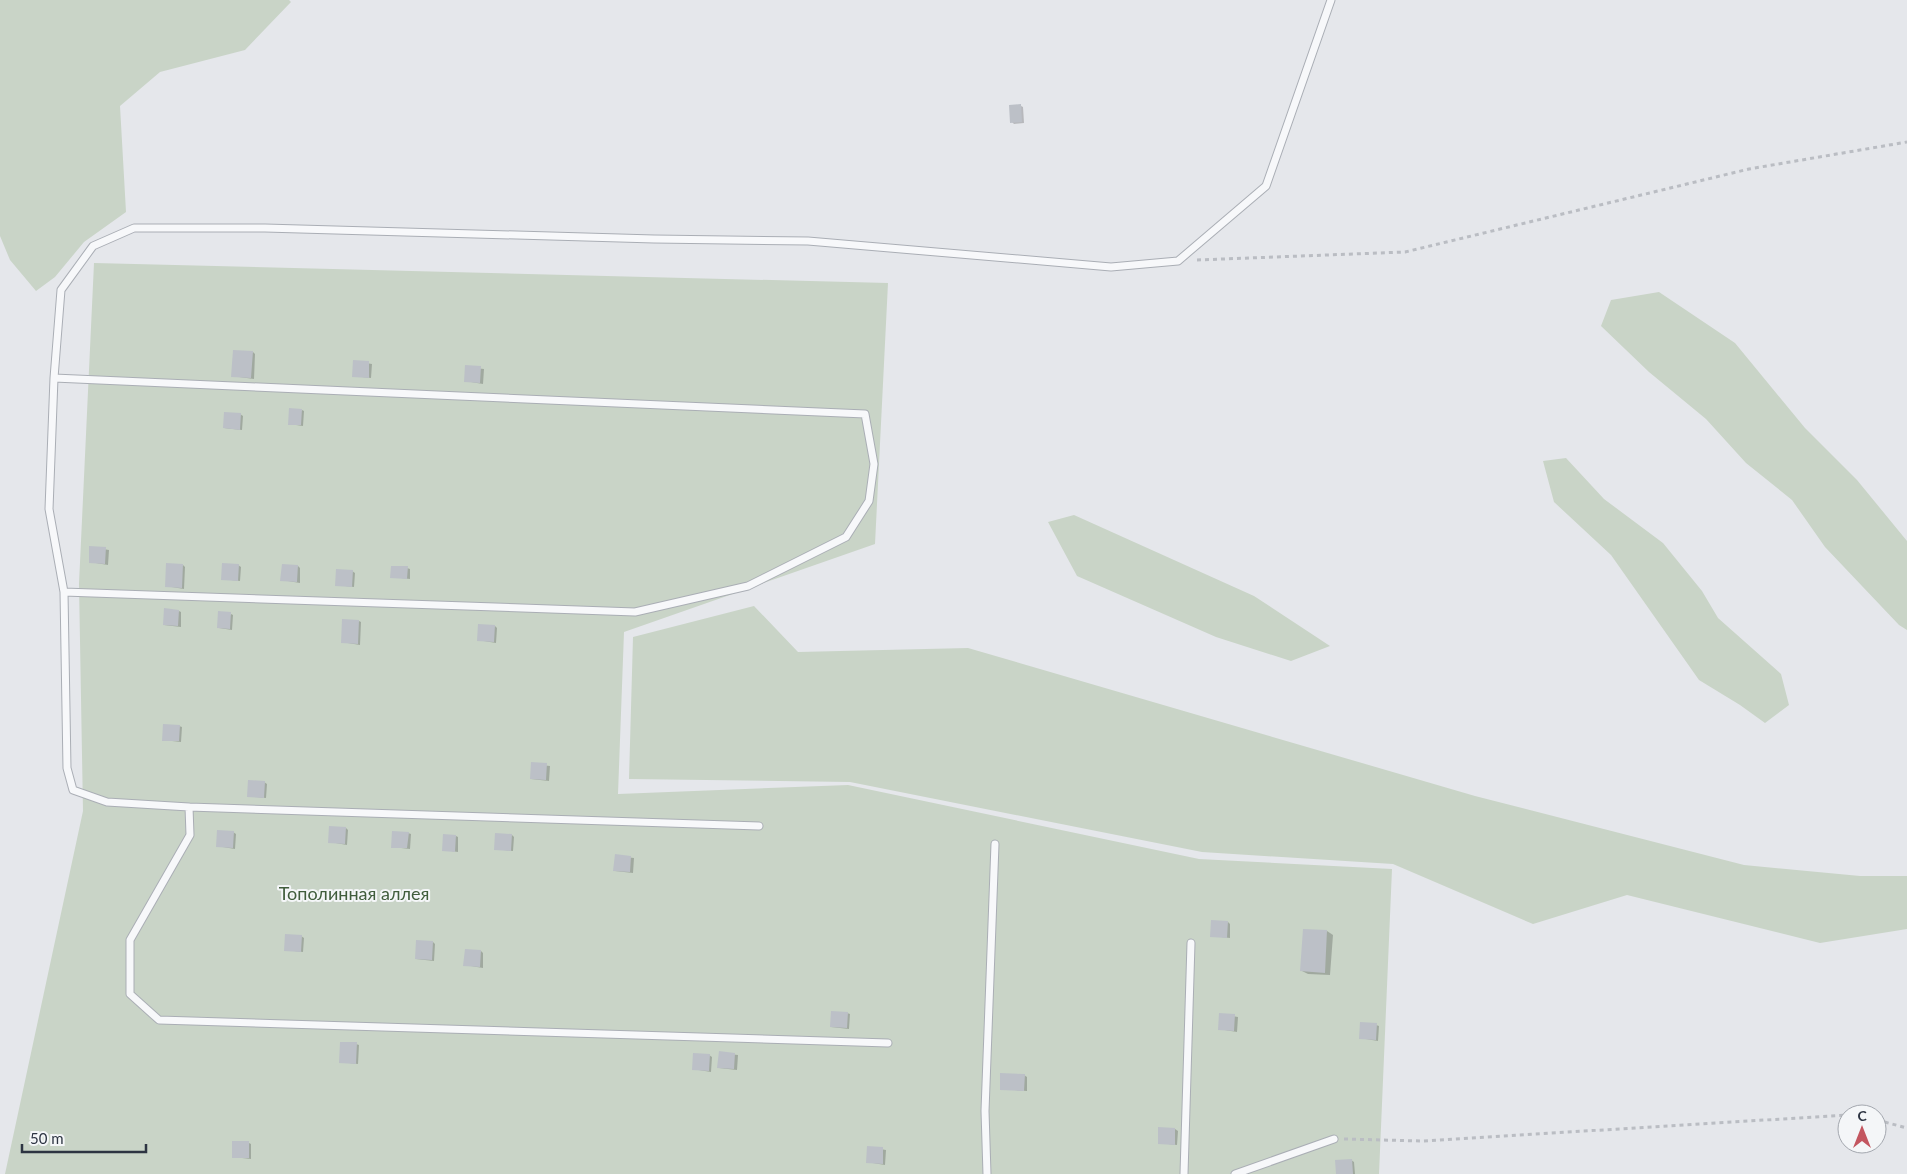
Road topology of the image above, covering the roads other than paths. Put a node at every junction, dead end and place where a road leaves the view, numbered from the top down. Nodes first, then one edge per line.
1 (1331, 0) edge
2 (54, 378) junction
3 (64, 592) junction
4 (190, 807) junction
5 (760, 826) dead end
6 (995, 844) dead end
7 (1191, 943) dead end
8 (888, 1044) dead end
9 (1334, 1139) road end
10 (987, 1174) edge
11 (1184, 1174) edge
12 (1236, 1174) edge

1 - 2 lane
2 - 3 lane
2 - 3 lane
3 - 4 lane
4 - 5 lane
4 - 8 lane
6 - 10 lane
7 - 11 lane
9 - 12 lane

